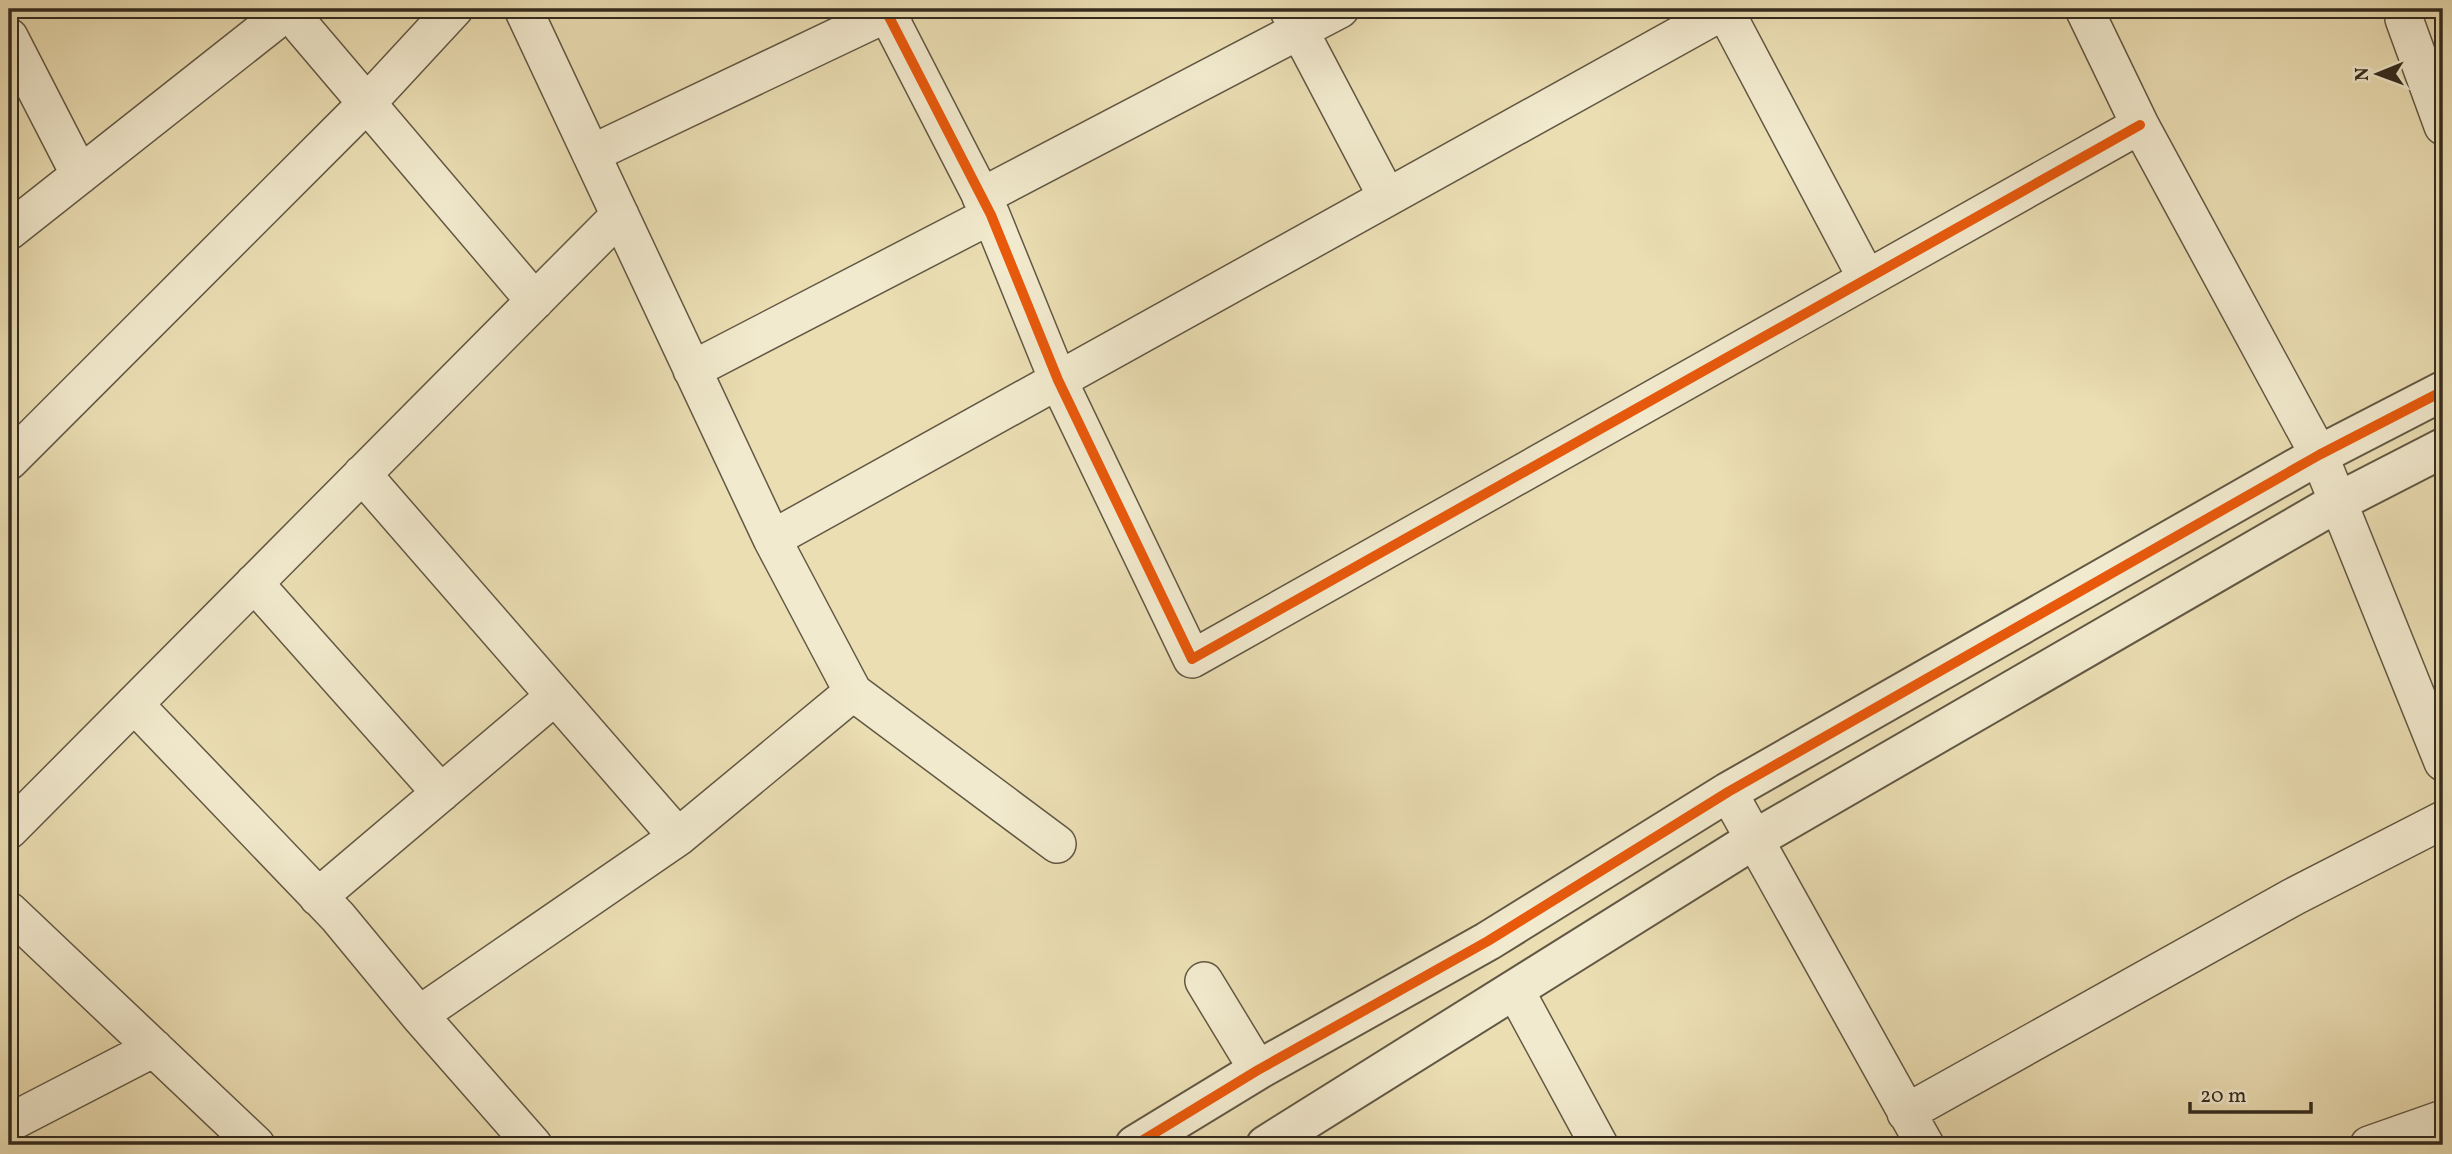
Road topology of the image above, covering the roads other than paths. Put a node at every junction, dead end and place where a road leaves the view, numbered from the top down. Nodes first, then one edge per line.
1 (292, 9) edge
2 (454, 9) edge
3 (523, 9) edge
4 (1340, 9) edge
5 (1725, 9) edge
6 (2084, 9) edge
7 (891, 11) edge
8 (2409, 12) edge
9 (1293, 19) edge
10 (9, 37) edge
11 (367, 103) junction
12 (2140, 125) junction
13 (2443, 126) edge
14 (591, 154) junction
15 (80, 175) junction
16 (1387, 197) junction
17 (986, 206) junction
18 (620, 215) junction
19 (9, 231) edge
20 (1867, 277) junction
21 (535, 301) junction
22 (692, 370) junction
23 (1058, 380) junction
24 (2443, 391) edge
25 (2443, 448) edge
26 (2319, 455) junction
27 (9, 461) edge
28 (362, 474) junction
29 (2337, 502) junction
30 (772, 539) junction
31 (254, 583) junction
32 (853, 692) junction
33 (555, 696) junction
34 (134, 704) junction
35 (2443, 762) edge
36 (1728, 792) junction
37 (441, 793) junction
38 (2443, 821) edge
39 (9, 830) edge
40 (678, 837) junction
41 (1755, 839) junction
42 (1057, 844) dead end
43 (318, 897) junction
44 (9, 912) edge
45 (1204, 981) dead end
46 (1515, 990) junction
47 (419, 1015) junction
48 (154, 1048) junction
49 (1258, 1070) junction
50 (1906, 1113) junction
51 (2443, 1119) edge
52 (9, 1124) edge
53 (256, 1145) edge
54 (533, 1145) edge
55 (1135, 1145) edge
56 (1266, 1145) edge
57 (1599, 1145) edge
58 (1925, 1145) edge
59 (2369, 1145) edge

1 - 11 street
1 - 15 street
2 - 11 street
3 - 14 street
4 - 9 street
5 - 16 street
5 - 20 street
6 - 12 street
7 - 14 street
7 - 17 street
8 - 13 street
9 - 16 street
9 - 17 street
10 - 15 street
11 - 21 street
11 - 27 street
12 - 20 street
12 - 26 street
14 - 18 street
15 - 19 street
16 - 23 street
17 - 22 street
17 - 23 street
18 - 21 street
18 - 22 street
20 - 23 street
21 - 28 street
22 - 30 street
23 - 30 street
24 - 26 street
25 - 29 street
26 - 29 street
26 - 36 street
28 - 31 street
28 - 33 street
29 - 35 street
29 - 41 street
30 - 32 street
31 - 34 street
31 - 37 street
32 - 40 street
32 - 42 street
33 - 37 street
33 - 40 street
34 - 39 street
34 - 43 street
36 - 41 street
36 - 49 street
37 - 43 street
38 - 50 street
40 - 47 street
41 - 46 street
41 - 50 street
43 - 47 street
44 - 48 street
45 - 49 street
46 - 56 street
46 - 57 street
47 - 54 street
48 - 52 street
48 - 53 street
49 - 55 street
50 - 58 street
51 - 59 street

